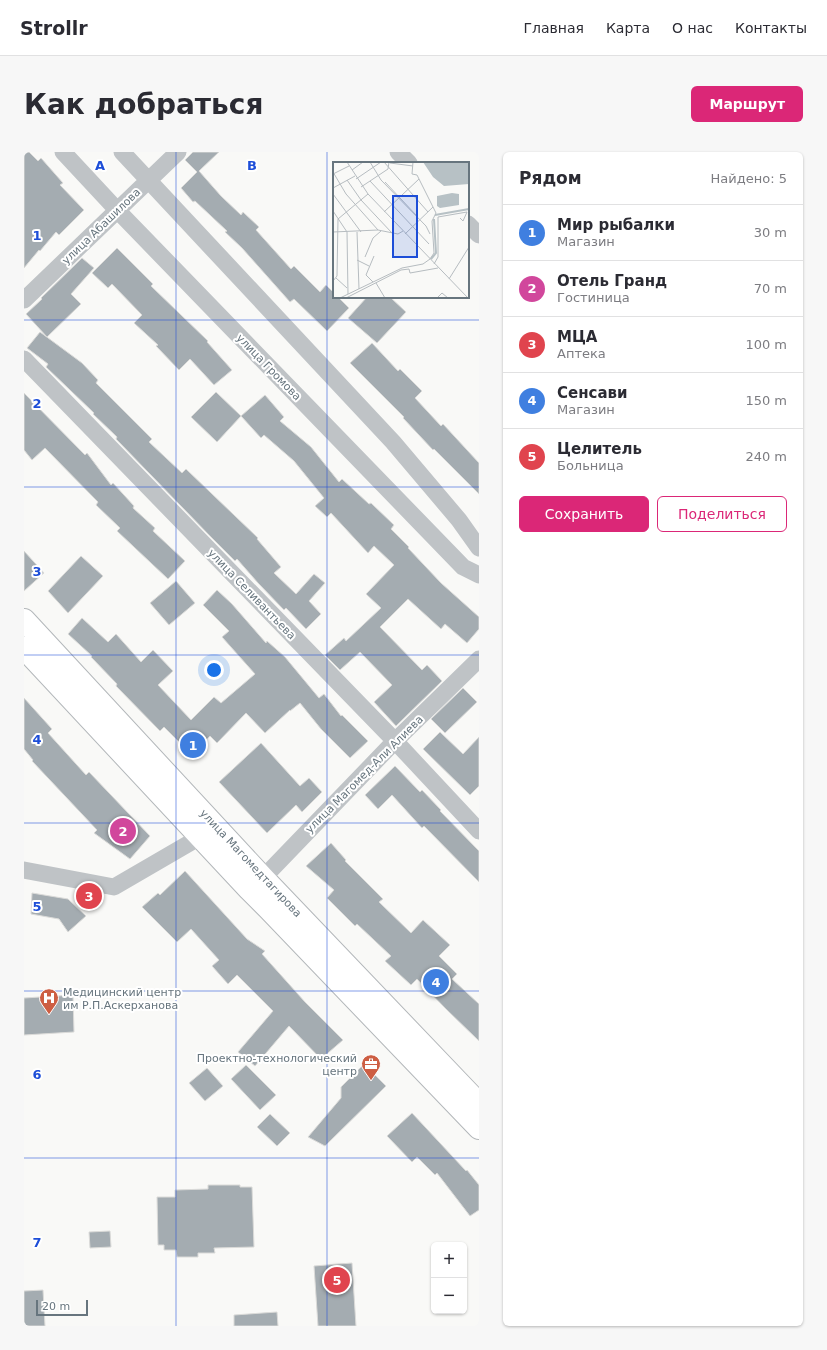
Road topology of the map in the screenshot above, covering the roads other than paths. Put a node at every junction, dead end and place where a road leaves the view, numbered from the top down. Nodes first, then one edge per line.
1 (64, 152) edge
2 (122, 152) edge
3 (178, 152) edge
4 (398, 152) edge
5 (408, 162) edge
6 (149, 180) junction
7 (117, 210) junction
8 (469, 225) edge
9 (479, 235) edge
10 (24, 300) edge
11 (24, 359) edge
12 (479, 548) edge
13 (479, 575) edge
14 (24, 620) edge
15 (24, 648) edge
16 (479, 659) edge
17 (395, 741) junction
18 (207, 831) junction
19 (479, 831) edge
20 (24, 870) edge
21 (256, 884) junction
22 (479, 1104) edge
23 (479, 1128) edge

1 - 7 street, улица Громова
2 - 6 street
3 - 6 street, улица Абашилова
4 - 5 street
6 - 7 street, улица Абашилова
6 - 12 street
7 - 10 street, улица Абашилова
7 - 13 street, улица Громова
8 - 9 street
11 - 17 street, улица Селивантьева
14 - 18 main road, улица Магомедтагирова
15 - 18 main road, улица Магомедтагирова
16 - 17 street, улица Магомед-Али Алиева
17 - 19 street, улица Селивантьева
17 - 21 street, улица Магомед-Али Алиева
18 - 20 street
18 - 21 main road, улица Магомедтагирова
21 - 22 main road, улица Магомедтагирова
21 - 23 main road, улица Магомедтагирова

